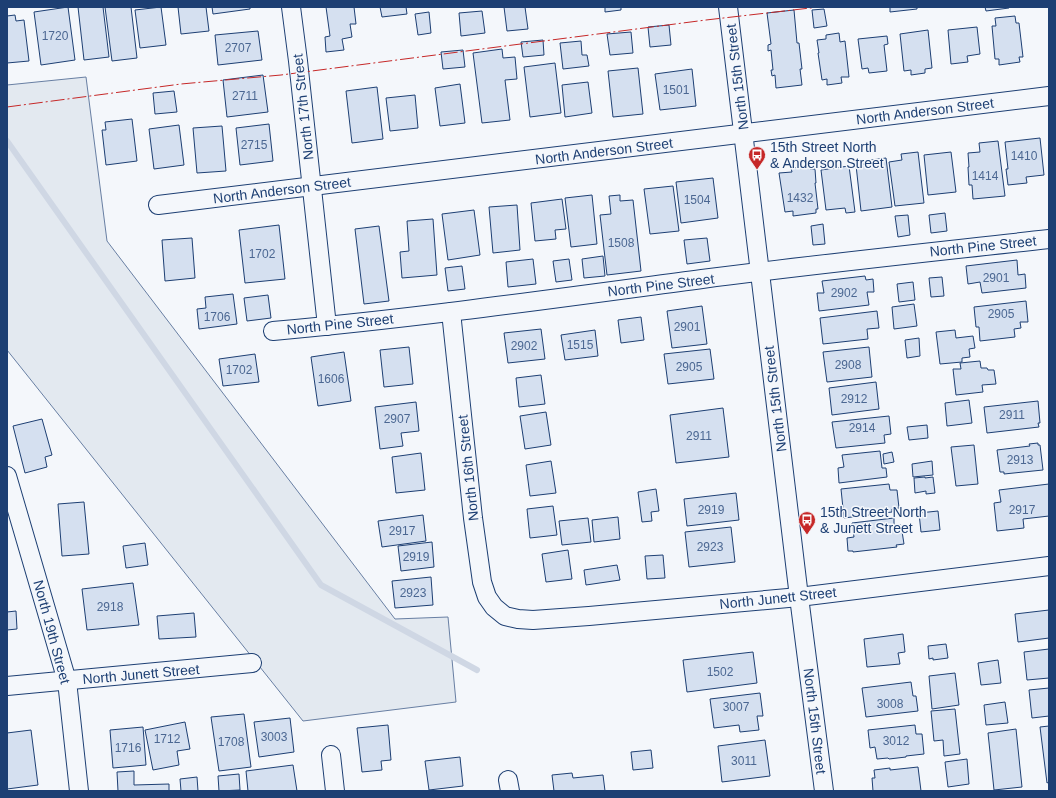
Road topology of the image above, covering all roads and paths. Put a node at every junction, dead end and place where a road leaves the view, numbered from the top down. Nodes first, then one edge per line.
1 (291, 7) edge
2 (728, 7) edge
3 (1049, 96) edge
4 (743, 134) junction
5 (311, 186) junction
6 (158, 205) dead end
7 (1049, 239) edge
8 (760, 272) junction
9 (452, 312) junction
10 (327, 326) junction
11 (273, 331) dead end
12 (7, 476) edge
13 (1049, 566) edge
14 (799, 597) junction
15 (506, 616) joint
16 (252, 663) dead end
17 (67, 681) junction
18 (7, 686) edge
19 (331, 755) dead end
20 (79, 791) edge
21 (335, 791) edge
22 (824, 791) edge

1 - 5 street, North 17th Street
2 - 4 street, North 15th Street
3 - 4 street, North Anderson Street
4 - 5 street, North Anderson Street
4 - 8 street, North 15th Street
5 - 6 street, North Anderson Street
5 - 10 street, North 17th Street
7 - 8 street, North Pine Street
8 - 9 street, North Pine Street
8 - 14 street, North 15th Street
9 - 10 street, North Pine Street
9 - 15 street, North 16th Street
10 - 11 street, North Pine Street
12 - 17 street, North 19th Street
13 - 14 street, North Junett Street
14 - 15 street, North Junett Street
14 - 22 street, North 15th Street
16 - 17 street, North Junett Street
17 - 18 street, North Junett Street
17 - 20 street, North 19th Street
19 - 21 street

